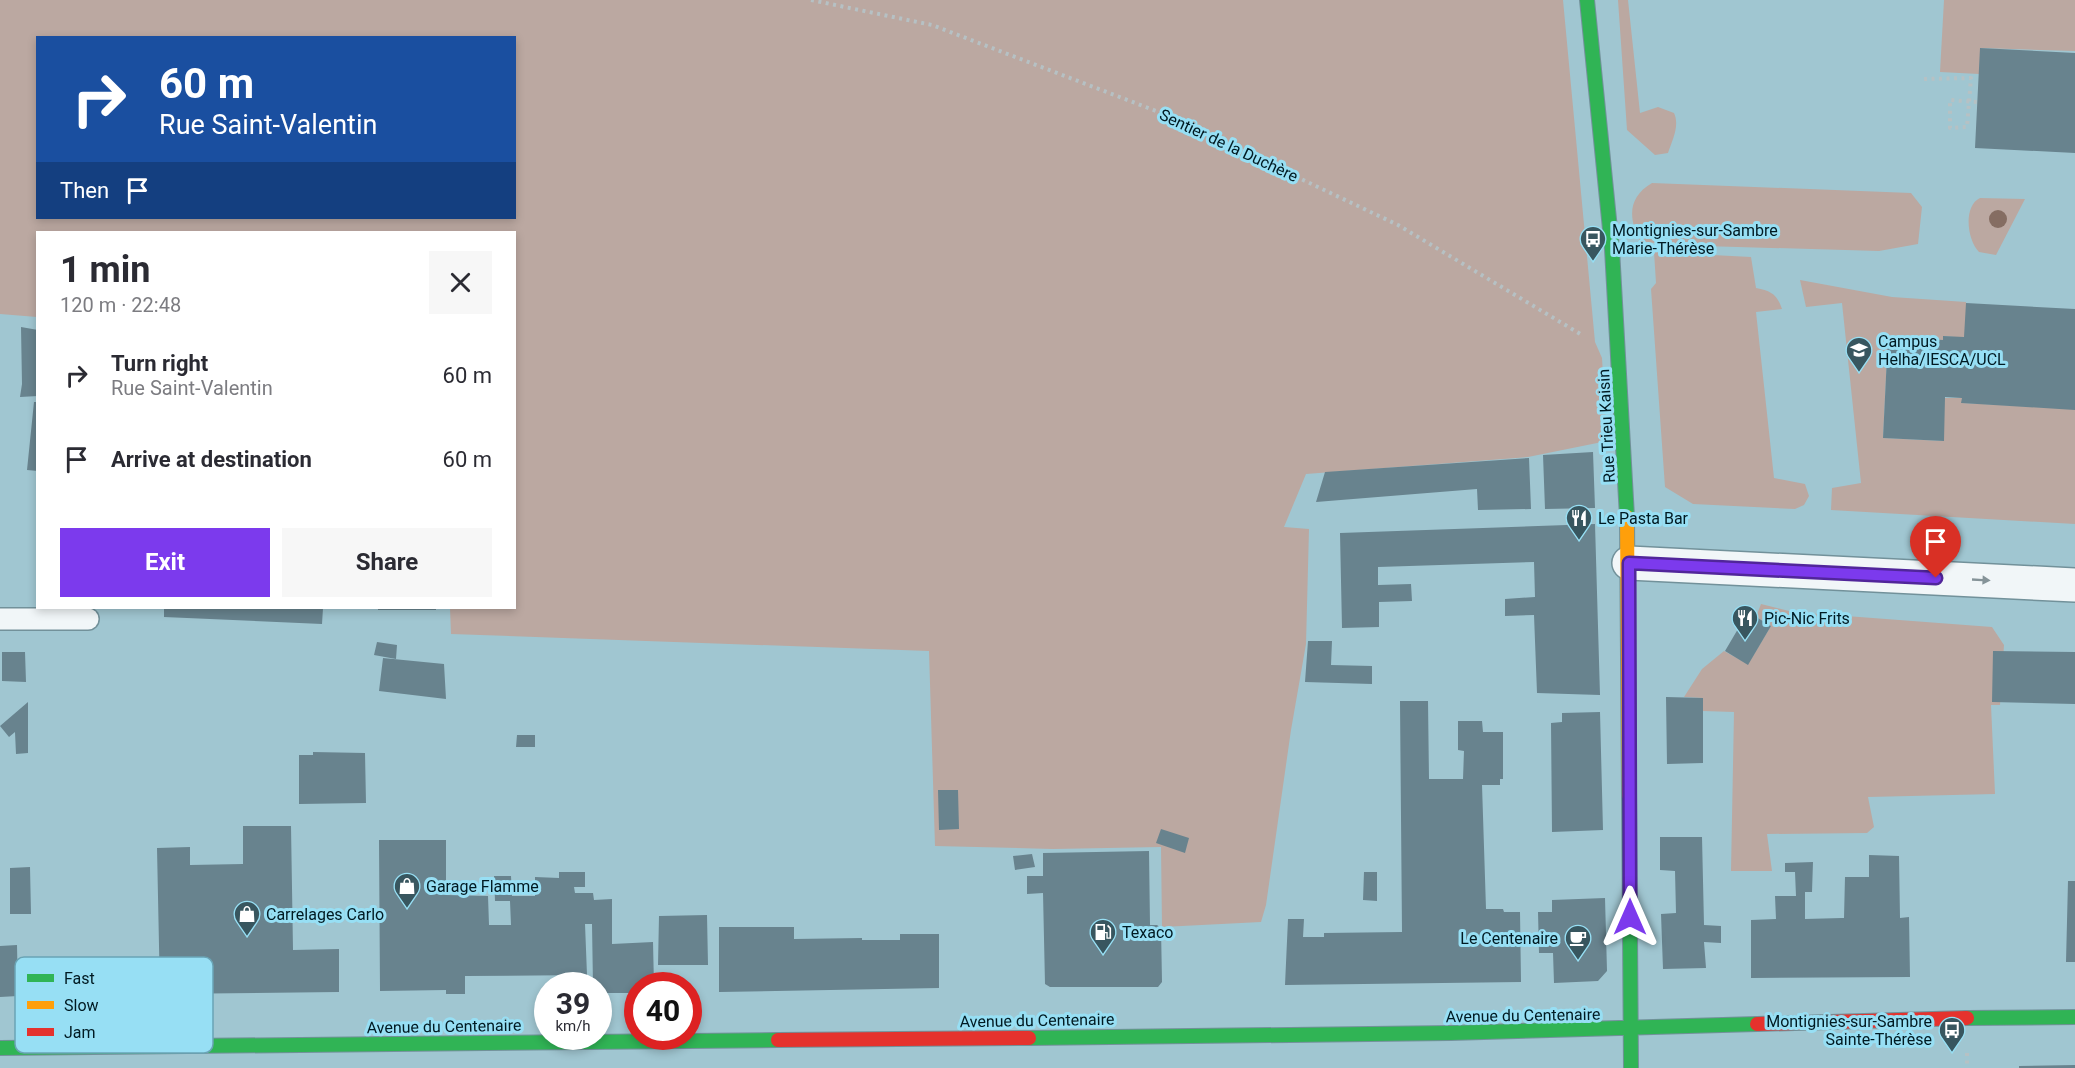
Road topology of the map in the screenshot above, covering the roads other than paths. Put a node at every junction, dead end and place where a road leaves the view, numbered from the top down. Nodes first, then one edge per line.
1 (1587, 0) edge
2 (1629, 563) junction
3 (2075, 585) edge
4 (88, 619) dead end
5 (0, 620) edge
6 (2075, 1017) edge
7 (1630, 1030) junction
8 (213, 1045) edge
9 (0, 1047) edge
10 (15, 1047) edge
11 (1631, 1068) edge

1 - 2 main road, Rue Trieu Kaisin
2 -> 3 street
2 - 7 main road, Rue Trieu Kaisin
4 - 5 lane
6 - 7 main road, Avenue du Centenaire
7 - 8 main road, Avenue du Centenaire
7 - 11 main road, Rue Trieu Kaisin
9 - 10 main road, Avenue du Centenaire

